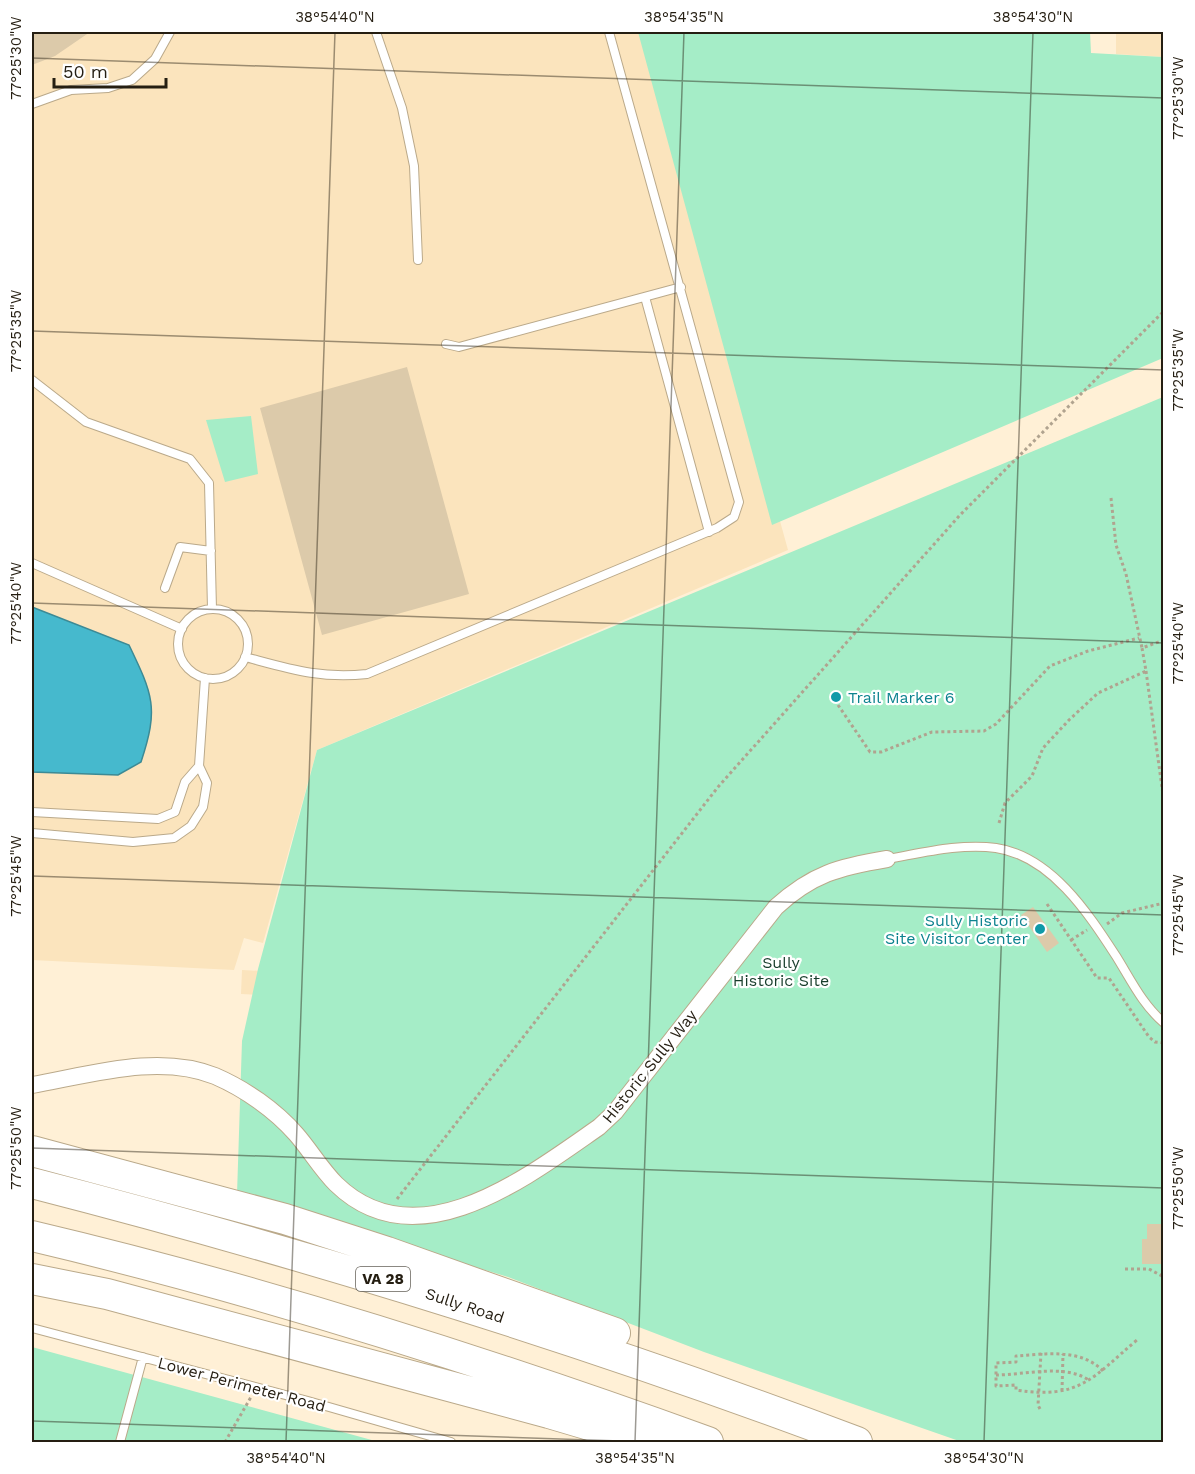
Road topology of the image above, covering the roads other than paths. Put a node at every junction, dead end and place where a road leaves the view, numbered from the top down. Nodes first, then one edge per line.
1 (170, 32) edge
2 (376, 32) edge
3 (609, 32) edge
4 (32, 104) edge
5 (418, 260) dead end
6 (681, 288) junction
7 (645, 297) junction
8 (446, 344) dead end
9 (32, 380) edge
10 (709, 532) junction
11 (211, 551) junction
12 (32, 563) edge
13 (165, 588) dead end
14 (212, 609) junction
15 (182, 629) junction
16 (245, 657) junction
17 (205, 678) junction
18 (199, 766) junction
19 (32, 812) edge
20 (32, 833) edge
21 (887, 859) joint
22 (1164, 1023) edge
23 (32, 1085) edge
24 (32, 1151) edge
25 (32, 1183) edge
26 (32, 1236) edge
27 (32, 1270) edge
28 (32, 1279) edge
29 (107, 1294) junction
30 (32, 1328) edge
31 (143, 1357) junction
32 (728, 1395) junction
33 (120, 1443) edge
34 (451, 1443) edge
35 (647, 1443) edge
36 (708, 1443) edge
37 (857, 1443) edge

1 - 4 lane
2 - 5 lane
3 - 6 lane
6 - 7 lane
6 - 10 lane
7 - 8 lane
7 - 10 lane
9 - 11 lane
10 - 16 lane
11 - 13 lane
11 - 14 lane
12 - 15 lane
14 - 15 lane
14 - 16 lane
15 - 17 lane
16 - 17 lane
17 - 18 lane
18 - 19 lane
18 - 20 lane
21 - 22 lane
21 - 23 street, Historic Sully Way
24 - 32 highway
25 - 32 highway, Sully Road / VA 28
26 - 36 highway
27 - 29 highway
28 - 29 highway
29 - 35 highway
30 - 31 lane, Lower Perimeter Road
31 - 33 lane
31 - 34 lane, Lower Perimeter Road
32 - 37 highway, Sully Road / VA 28

